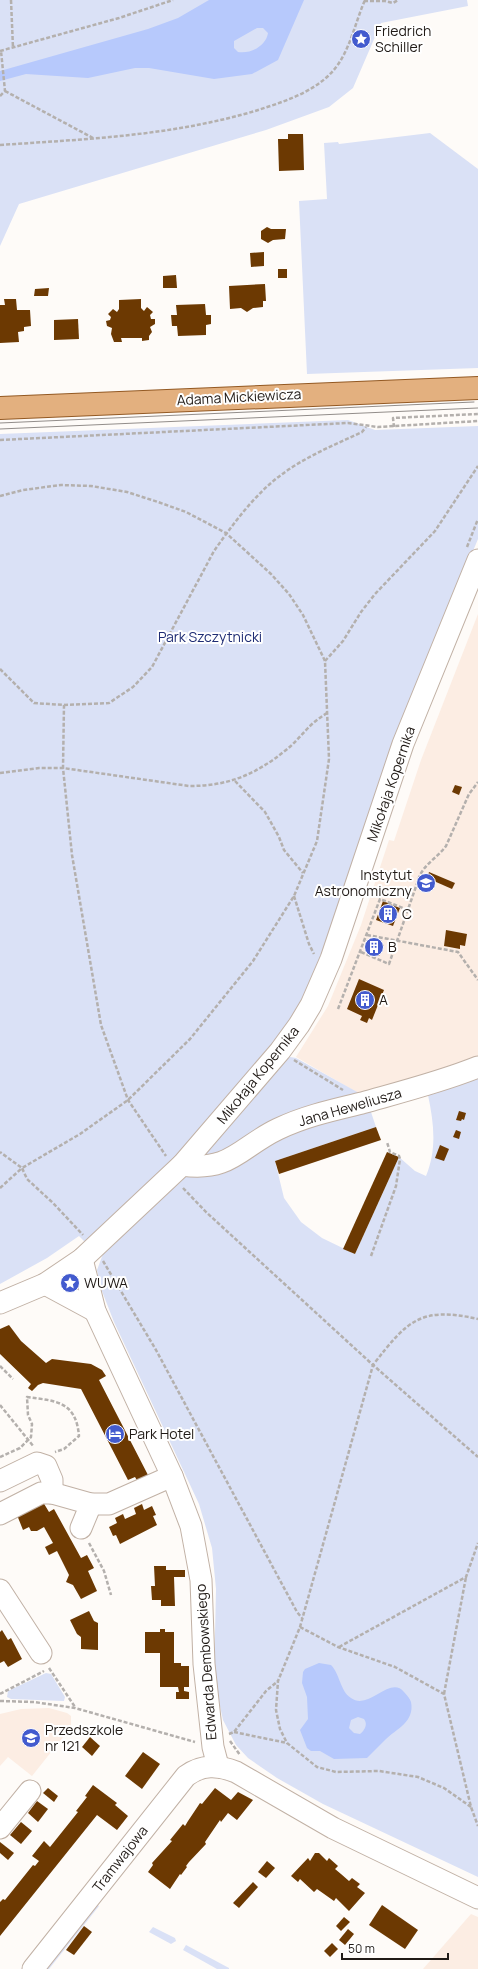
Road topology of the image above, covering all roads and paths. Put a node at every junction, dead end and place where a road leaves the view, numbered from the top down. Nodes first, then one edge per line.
1 (11, 0) edge
2 (173, 0) edge
3 (398, 0) edge
4 (365, 1) edge
5 (13, 48) junction
6 (0, 51) edge
7 (5, 91) junction
8 (0, 96) edge
9 (94, 138) junction
10 (0, 145) edge
11 (478, 388) edge
12 (0, 408) edge
13 (478, 414) edge
14 (478, 421) edge
15 (366, 426) junction
16 (394, 427) junction
17 (0, 440) edge
18 (478, 466) edge
19 (0, 496) edge
20 (478, 519) edge
21 (226, 533) junction
22 (471, 556) edge
23 (325, 661) junction
24 (0, 669) edge
25 (64, 705) junction
26 (327, 713) junction
27 (63, 768) junction
28 (0, 773) edge
29 (235, 781) junction
30 (478, 782) edge
31 (303, 873) junction
32 (294, 896) junction
33 (408, 910) junction
34 (367, 935) junction
35 (398, 940) junction
36 (319, 951) dead end
37 (361, 952) junction
38 (478, 980) edge
39 (338, 1009) dead end
40 (280, 1051) junction
41 (478, 1067) edge
42 (128, 1100) junction
43 (363, 1103) junction
44 (386, 1142) dead end
45 (0, 1152) edge
46 (175, 1164) junction
47 (22, 1168) junction
48 (0, 1188) edge
49 (85, 1243) junction
50 (371, 1256) dead end
51 (45, 1284) junction
52 (0, 1303) edge
53 (95, 1311) junction
54 (478, 1319) edge
55 (373, 1364) junction
56 (0, 1366) edge
57 (13, 1379) dead end
58 (0, 1405) edge
59 (28, 1440) junction
60 (0, 1457) edge
61 (478, 1457) edge
62 (48, 1459) junction
63 (172, 1476) junction
64 (0, 1481) edge
65 (52, 1493) junction
66 (91, 1504) junction
67 (0, 1514) edge
68 (81, 1528) joint
69 (478, 1543) edge
70 (466, 1577) junction
71 (0, 1590) edge
72 (111, 1595) dead end
73 (302, 1618) junction
74 (300, 1627) junction
75 (338, 1647) junction
76 (45, 1661) junction
77 (278, 1681) junction
78 (0, 1694) edge
79 (444, 1694) junction
80 (0, 1701) edge
81 (75, 1708) junction
82 (234, 1732) junction
83 (287, 1743) junction
84 (219, 1750) junction
85 (30, 1791) dead end
86 (471, 1807) junction
87 (478, 1826) edge
88 (0, 1828) edge
89 (478, 1898) edge
90 (33, 1969) edge

1 - 5 path
2 - 5 path
3 - 4 path
4 - 9 path
5 - 6 path
6 - 7 path
7 - 8 path
7 - 9 path
9 - 10 path
11 - 12 main road, Adama Mickiewicza
13 - 16 path
14 - 16 path
15 - 16 path
15 - 17 path
15 - 21 path
18 - 23 path
19 - 21 path
20 - 22 path
21 - 23 path
21 - 25 path
22 - 40 street, Mikołaja Kopernika
23 - 26 path
24 - 25 path
25 - 27 path
26 - 29 path
26 - 31 path
27 - 28 path
27 - 29 path
27 - 42 path
29 - 31 path
30 - 33 path
31 - 32 path
32 - 36 path
32 - 42 path
33 - 34 path
33 - 35 path
34 - 35 path
34 - 37 path
35 - 37 path
35 - 38 path
37 - 39 path
40 - 43 path
40 - 46 street, Mikołaja Kopernika
41 - 43 street, Jana Heweliusza
42 - 46 path
42 - 47 path
43 - 46 street, Jana Heweliusza
44 - 50 path
45 - 47 path
46 - 49 street, Mikołaja Kopernika
46 - 55 path
47 - 48 path
47 - 49 path
49 - 51 street, Mikołaja Kopernika
49 - 53 street, Edwarda Dembowskiego
49 - 73 path
51 - 52 street, Mikołaja Kopernika
51 - 53 street
53 - 63 street, Edwarda Dembowskiego
54 - 55 path
55 - 61 path
55 - 73 path
56 - 57 path
58 - 59 path
59 - 60 path
59 - 62 path
59 - 62 path
62 - 64 street
62 - 65 street
63 - 66 street
63 - 84 street, Edwarda Dembowskiego
65 - 66 street
65 - 67 street
66 - 68 street
68 - 72 path
69 - 70 path
70 - 75 path
70 - 79 path
71 - 76 street
73 - 74 path
74 - 75 path
74 - 77 path
75 - 79 path
76 - 78 path
76 - 81 path
77 - 82 path
77 - 83 path
79 - 86 path
80 - 81 path
81 - 84 path
82 - 83 path
82 - 84 path
83 - 86 path
84 - 89 street
84 - 90 street, Tramwajowa
85 - 88 street
86 - 87 path

